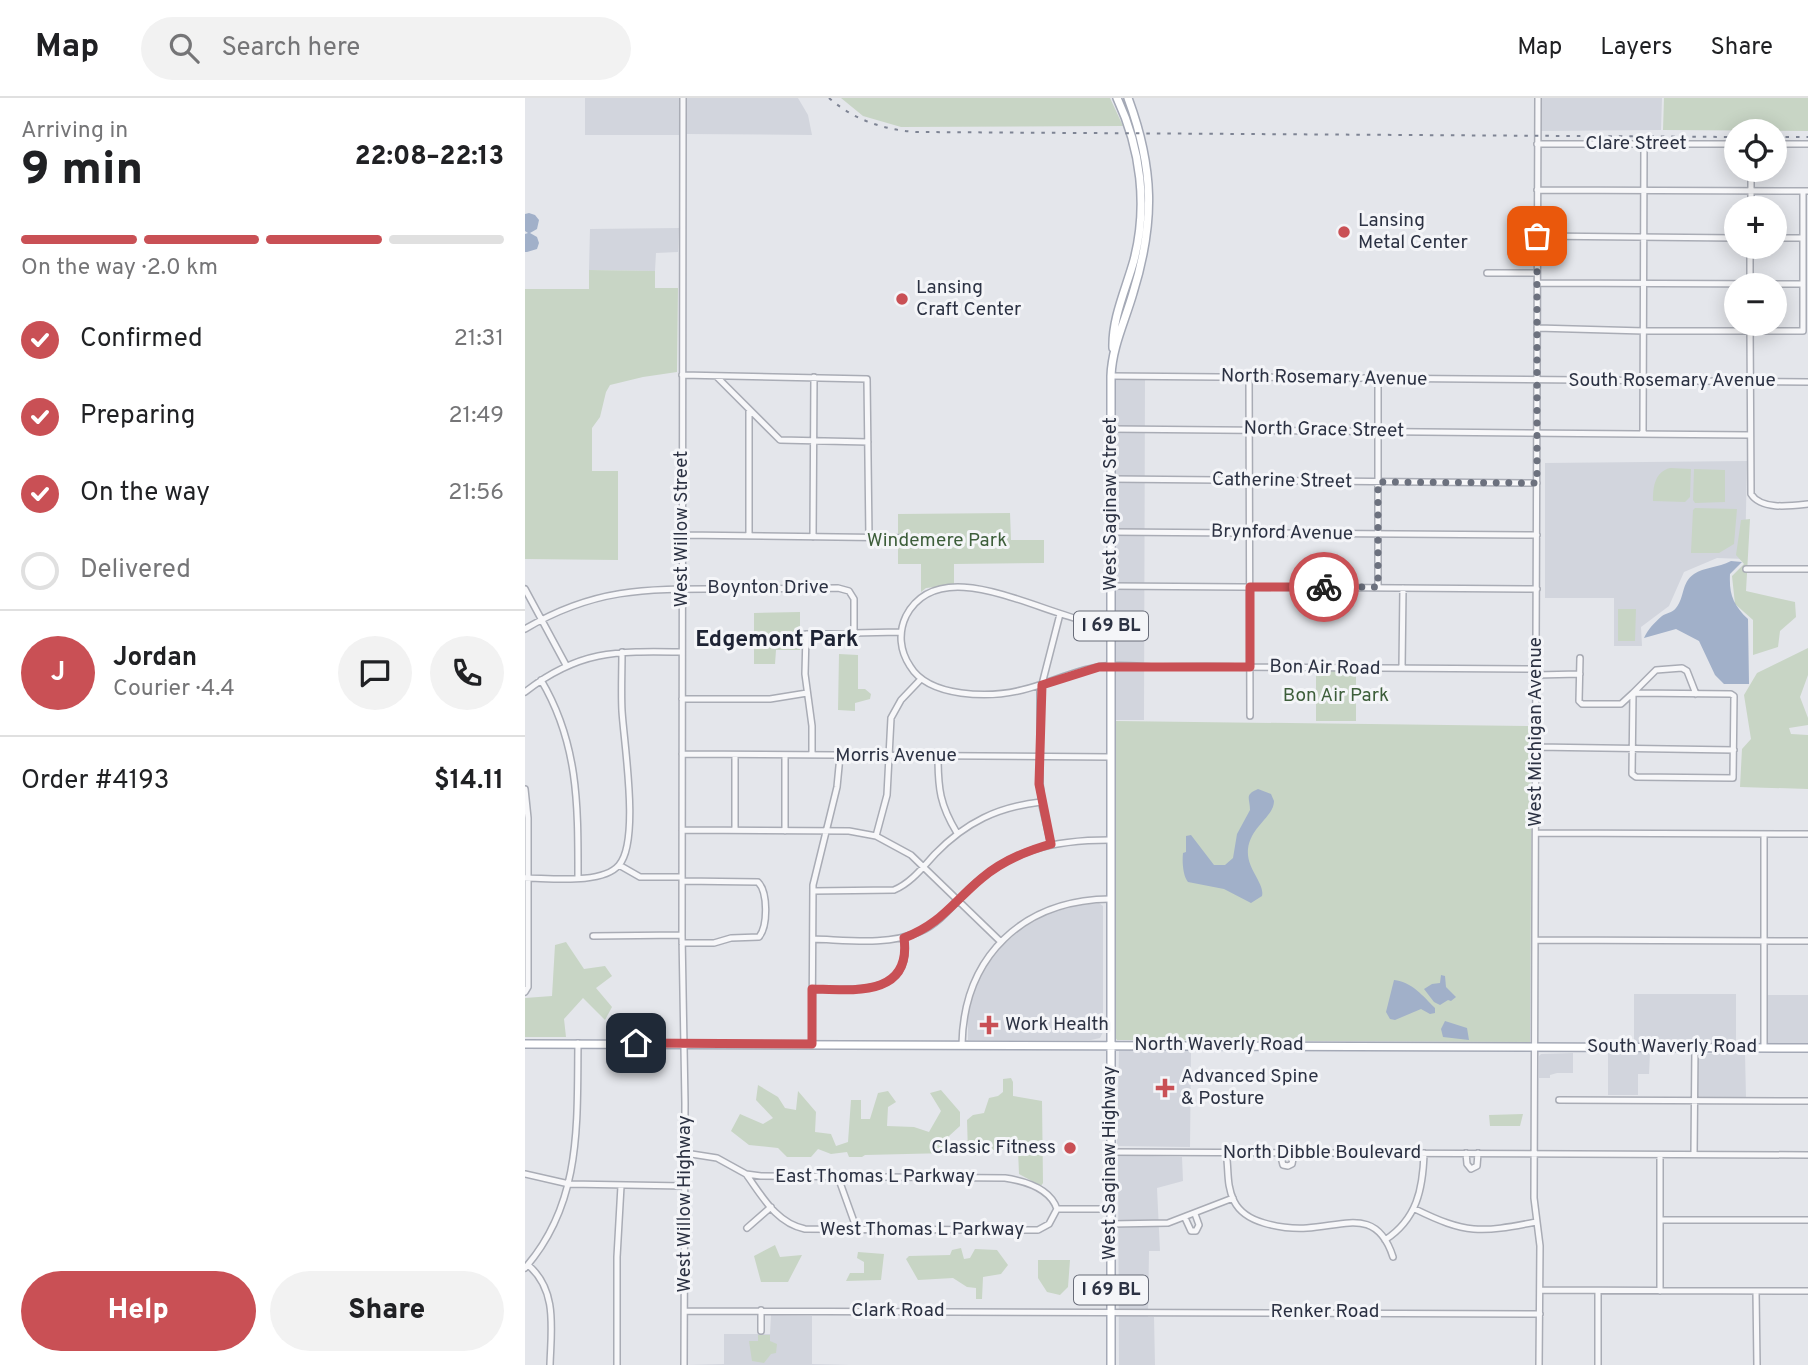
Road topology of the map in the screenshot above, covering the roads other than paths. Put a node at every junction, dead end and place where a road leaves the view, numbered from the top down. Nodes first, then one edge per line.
1 (683, 98) edge
2 (1117, 98) edge
3 (1128, 98) edge
4 (1538, 98) edge
5 (1537, 144) junction
6 (1724, 144) edge
7 (1787, 144) edge
8 (1808, 144) edge
9 (1644, 145) junction
10 (1751, 182) edge
11 (1537, 190) junction
12 (1644, 190) junction
13 (1751, 191) junction
14 (1806, 191) edge
15 (1751, 196) edge
16 (1537, 236) junction
17 (1644, 237) junction
18 (1724, 238) edge
19 (1787, 238) edge
20 (1803, 238) junction
21 (1487, 273) dead end
22 (1537, 273) junction
23 (1537, 283) junction
24 (1644, 284) junction
25 (1787, 284) edge
26 (1803, 284) junction
27 (1724, 285) edge
28 (1537, 328) junction
29 (1724, 328) edge
30 (1787, 330) edge
31 (1644, 331) junction
32 (1750, 336) edge
33 (1113, 353) junction
34 (682, 375) junction
35 (715, 376) junction
36 (1111, 376) junction
37 (1249, 376) junction
38 (814, 377) junction
39 (1378, 378) junction
40 (1537, 380) junction
41 (1644, 381) junction
42 (1750, 382) junction
43 (1808, 382) edge
44 (749, 411) junction
45 (1111, 429) junction
46 (1251, 429) junction
47 (1378, 430) junction
48 (1537, 433) junction
49 (1643, 434) junction
50 (1749, 435) junction
51 (813, 442) junction
52 (868, 442) junction
53 (1111, 480) junction
54 (1250, 481) junction
55 (1378, 482) junction
56 (1537, 483) junction
57 (1808, 504) edge
58 (1111, 532) junction
59 (1251, 533) junction
60 (1378, 534) junction
61 (682, 535) junction
62 (1537, 535) junction
63 (749, 536) junction
64 (813, 537) junction
65 (869, 538) junction
66 (912, 538) dead end
67 (1746, 569) dead end
68 (1808, 569) edge
69 (1111, 586) junction
70 (1250, 587) junction
71 (1378, 587) junction
72 (682, 588) junction
73 (1403, 588) junction
74 (525, 589) edge
75 (1537, 589) junction
76 (1060, 614) junction
77 (541, 620) junction
78 (1111, 625) junction
79 (525, 629) edge
80 (854, 632) junction
81 (900, 632) junction
82 (622, 652) junction
83 (682, 652) junction
84 (1580, 659) dead end
85 (566, 665) junction
86 (1111, 667) junction
87 (1250, 667) junction
88 (1402, 668) junction
89 (1536, 672) junction
90 (1580, 674) junction
91 (921, 679) junction
92 (541, 680) junction
93 (1042, 685) junction
94 (525, 692) edge
95 (807, 693) junction
96 (1633, 693) junction
97 (1696, 694) junction
98 (682, 699) junction
99 (1250, 716) dead end
100 (1536, 747) junction
101 (1633, 748) junction
102 (1734, 750) junction
103 (682, 754) junction
104 (735, 755) junction
105 (785, 755) junction
106 (812, 755) junction
107 (840, 756) junction
108 (890, 756) junction
109 (938, 756) junction
110 (1040, 756) junction
111 (1110, 757) junction
112 (525, 789) edge
113 (1041, 802) junction
114 (682, 830) junction
115 (735, 830) junction
116 (785, 831) junction
117 (826, 831) junction
118 (957, 833) junction
119 (1536, 833) junction
120 (1764, 834) junction
121 (1808, 834) edge
122 (876, 836) junction
123 (1110, 840) junction
124 (1051, 844) junction
125 (619, 865) junction
126 (923, 867) junction
127 (526, 878) edge
128 (578, 878) junction
129 (682, 879) junction
130 (813, 891) junction
131 (1110, 899) junction
132 (958, 900) junction
133 (682, 935) junction
134 (593, 936) dead end
135 (526, 937) edge
136 (904, 938) junction
137 (813, 939) junction
138 (1536, 940) junction
139 (1764, 941) junction
140 (1808, 941) edge
141 (1001, 942) junction
142 (682, 943) junction
143 (527, 989) edge
144 (812, 989) junction
145 (578, 1043) junction
146 (525, 1044) edge
147 (684, 1044) junction
148 (812, 1044) junction
149 (962, 1044) junction
150 (1110, 1045) junction
151 (1535, 1047) junction
152 (1764, 1047) junction
153 (1695, 1048) junction
154 (1808, 1048) edge
155 (1559, 1100) dead end
156 (1694, 1101) junction
157 (1808, 1101) edge
158 (1110, 1152) junction
159 (1226, 1152) junction
160 (685, 1153) junction
161 (1280, 1153) junction
162 (1294, 1153) junction
163 (1424, 1153) junction
164 (1467, 1153) junction
165 (1478, 1153) junction
166 (1534, 1154) junction
167 (1694, 1154) junction
168 (1660, 1155) junction
169 (1808, 1155) edge
170 (525, 1174) edge
171 (745, 1174) junction
172 (761, 1177) junction
173 (838, 1177) junction
174 (569, 1184) junction
175 (621, 1186) junction
176 (684, 1186) junction
177 (756, 1188) junction
178 (1233, 1198) junction
179 (771, 1207) junction
180 (1057, 1209) junction
181 (1110, 1209) junction
182 (1415, 1209) junction
183 (1195, 1214) junction
184 (1185, 1218) junction
185 (1660, 1220) junction
186 (1808, 1220) edge
187 (1537, 1222) junction
188 (1111, 1224) junction
189 (747, 1228) dead end
190 (857, 1230) junction
191 (1385, 1240) junction
192 (1393, 1257) dead end
193 (526, 1267) edge
194 (1540, 1290) junction
195 (1598, 1291) junction
196 (1660, 1291) junction
197 (1756, 1291) junction
198 (1808, 1291) edge
199 (761, 1310) junction
200 (685, 1311) junction
201 (1111, 1311) junction
202 (1540, 1314) junction
203 (761, 1331) dead end
204 (551, 1365) edge
205 (617, 1365) edge
206 (684, 1365) edge
207 (1111, 1365) edge
208 (1539, 1365) edge
209 (1598, 1365) edge
210 (1757, 1365) edge

1 - 34 street, West Willow Street
2 - 33 main road, I 69 BL
3 - 33 main road, West Saginaw Street / I 69 BL
4 - 5 street, West Michigan Avenue
5 - 9 street, Clare Street
5 - 11 street, West Michigan Avenue
6 - 9 street, Clare Street
7 - 8 street
9 - 12 street
10 - 13 street
11 - 12 street
11 - 16 street, West Michigan Avenue
12 - 13 street
12 - 17 street
13 - 14 street
13 - 15 street
14 - 20 street
16 - 17 street
16 - 22 street, West Michigan Avenue
17 - 18 street
17 - 24 street
19 - 20 street
20 - 26 street
21 - 22 street
22 - 23 street, West Michigan Avenue
23 - 24 street
23 - 28 street, West Michigan Avenue
24 - 27 street
24 - 31 street
25 - 26 street
26 - 30 street
28 - 31 street
28 - 40 street, West Michigan Avenue
29 - 31 street
31 - 41 street
32 - 42 street
33 - 36 main road, West Saginaw Street / I 69 BL
34 - 35 street
34 - 61 street, West Willow Street
35 - 38 street
35 - 44 street
36 - 37 street, North Rosemary Avenue
36 - 45 main road, West Saginaw Street / I 69 BL
37 - 39 street, North Rosemary Avenue
37 - 46 street
38 - 51 street
38 - 52 street
39 - 40 street, North Rosemary Avenue
39 - 47 street
40 - 41 street, South Rosemary Avenue
40 - 48 street, West Michigan Avenue
41 - 42 street, South Rosemary Avenue
41 - 49 street
42 - 43 street, South Rosemary Avenue
42 - 50 street
44 - 51 street
44 - 63 street
45 - 46 street, North Grace Street
45 - 53 main road, West Saginaw Street / I 69 BL
46 - 47 street, North Grace Street
46 - 54 street
47 - 48 street, North Grace Street
47 - 55 street
48 - 49 street, North Grace Street
48 - 56 street, West Michigan Avenue
49 - 50 street, North Grace Street
50 - 57 street
51 - 52 street
51 - 64 street
52 - 65 street
53 - 54 street, Catherine Street
53 - 58 main road, West Saginaw Street / I 69 BL
54 - 55 street, Catherine Street
54 - 59 street
55 - 56 street, Catherine Street
55 - 60 street
56 - 62 street, West Michigan Avenue
58 - 59 street, Brynford Avenue
58 - 69 main road, West Saginaw Street / I 69 BL
59 - 60 street, Brynford Avenue
59 - 70 street
60 - 62 street, Brynford Avenue
60 - 71 street
61 - 63 street
61 - 72 street, West Willow Street
62 - 75 street, West Michigan Avenue
63 - 64 street
64 - 65 street
65 - 66 street
67 - 68 street
69 - 70 street
69 - 78 main road, West Saginaw Street / I 69 BL
70 - 71 street
70 - 87 street
71 - 73 street
72 - 77 street, Boynton Drive
72 - 80 street, Boynton Drive
72 - 83 street, West Willow Street
73 - 75 street
73 - 88 street
74 - 77 street
75 - 89 street, West Michigan Avenue
76 - 78 street
76 - 81 street
76 - 93 street
77 - 79 street, Boynton Drive
77 - 85 street
78 - 86 main road, West Saginaw Street / I 69 BL
80 - 81 street
80 - 95 street
81 - 91 street
82 - 83 street
82 - 85 street
82 - 125 street
83 - 98 street, West Willow Street
84 - 90 street
85 - 92 street
86 - 87 street, Bon Air Road
86 - 93 street, Bon Air Road
86 - 111 main road, West Saginaw Street / I 69 BL
87 - 88 street, Bon Air Road
87 - 99 street
88 - 89 street, Bon Air Road
89 - 90 street, Bon Air Road
89 - 100 street, West Michigan Avenue
90 - 96 street
91 - 93 street, Bon Air Road
91 - 108 street
92 - 94 street
92 - 128 street
93 - 110 street
95 - 98 street
95 - 106 street
96 - 97 street
96 - 97 street
96 - 101 street
97 - 102 street
98 - 103 street, West Willow Street
100 - 101 street
100 - 119 street, West Michigan Avenue
101 - 102 street
101 - 102 street
103 - 104 street, Morris Avenue
103 - 114 street, West Willow Street
104 - 105 street, Morris Avenue
104 - 115 street
105 - 106 street, Morris Avenue
105 - 116 street
106 - 107 street, Morris Avenue
107 - 108 street, Morris Avenue
107 - 117 street
108 - 109 street, Morris Avenue
108 - 122 street
109 - 110 street, Morris Avenue
109 - 118 street
110 - 111 street, Morris Avenue
110 - 113 street
111 - 123 main road, West Saginaw Street / I 69 BL
112 - 127 street
113 - 118 street
113 - 124 street
114 - 115 street
114 - 129 street, West Willow Street
115 - 116 street
116 - 117 street
117 - 122 street
117 - 130 street
118 - 126 street
119 - 120 street
119 - 138 street, West Michigan Avenue
120 - 121 street
120 - 139 street
122 - 126 street
123 - 124 street
123 - 131 main road, West Saginaw Street / I 69 BL
124 - 132 street
125 - 128 street
125 - 129 street
126 - 130 street
126 - 132 street
127 - 128 street
127 - 135 street
129 - 133 street, West Willow Street
129 - 142 street
130 - 137 street
131 - 141 street
131 - 150 main road, West Saginaw Street / I 69 BL
132 - 136 street
132 - 141 street
133 - 134 street
133 - 142 street, West Willow Street
135 - 143 street
136 - 137 street
136 - 144 street
137 - 144 street
138 - 139 street
138 - 151 street, West Michigan Avenue
139 - 140 street
139 - 152 street
141 - 149 street
142 - 147 street, West Willow Street
144 - 148 street
145 - 146 main road, North Waverly Road
145 - 147 main road, North Waverly Road
145 - 174 street
147 - 148 main road, North Waverly Road
147 - 160 street, West Willow Highway
148 - 149 main road, North Waverly Road
149 - 150 main road, North Waverly Road
150 - 151 main road, North Waverly Road
150 - 158 main road, West Saginaw Highway / I 69 BL
151 - 153 main road, South Waverly Road
151 - 166 street, West Michigan Avenue
152 - 153 main road, South Waverly Road
152 - 154 main road, South Waverly Road
153 - 156 street
155 - 156 street
156 - 157 street
156 - 167 street
158 - 159 street, North Dibble Boulevard
158 - 181 main road, West Saginaw Highway / I 69 BL
159 - 161 street, North Dibble Boulevard
159 - 178 street
160 - 171 street, East Thomas L Parkway
160 - 176 street, West Willow Highway
161 - 162 street, North Dibble Boulevard
161 - 162 street
162 - 163 street, North Dibble Boulevard
163 - 164 street, North Dibble Boulevard
163 - 182 street
164 - 165 street, North Dibble Boulevard
164 - 165 street
165 - 166 street, North Dibble Boulevard
166 - 168 street, North Dibble Boulevard
166 - 187 street, West Michigan Avenue
167 - 168 street, North Dibble Boulevard
167 - 169 street, North Dibble Boulevard
168 - 185 street
170 - 174 street
171 - 172 street, East Thomas L Parkway
171 - 177 street, West Thomas L Parkway
172 - 173 street, East Thomas L Parkway
172 - 177 street
173 - 180 street, East Thomas L Parkway
173 - 190 street
174 - 175 street
174 - 193 street
175 - 176 street
175 - 205 street
176 - 200 street, West Willow Highway
177 - 179 street, West Thomas L Parkway
178 - 183 street
178 - 191 street
179 - 189 street
179 - 190 street, West Thomas L Parkway
180 - 181 street
180 - 190 street, West Thomas L Parkway
181 - 188 main road, West Saginaw Highway / I 69 BL
182 - 187 street
182 - 191 street
183 - 184 street
183 - 184 street
184 - 188 street
185 - 186 street
185 - 196 street
187 - 194 street, West Michigan Avenue
188 - 201 main road, West Saginaw Highway / I 69 BL
191 - 192 street
193 - 204 street
194 - 195 street
194 - 202 street, West Michigan Avenue
195 - 196 street
195 - 209 street
196 - 197 street
197 - 198 street
197 - 210 street
199 - 200 street, Clark Road
199 - 201 street, Clark Road
199 - 203 street
200 - 206 street, West Willow Highway
201 - 202 street, Renker Road
201 - 207 main road, West Saginaw Highway / I 69 BL
202 - 208 street, West Michigan Avenue

